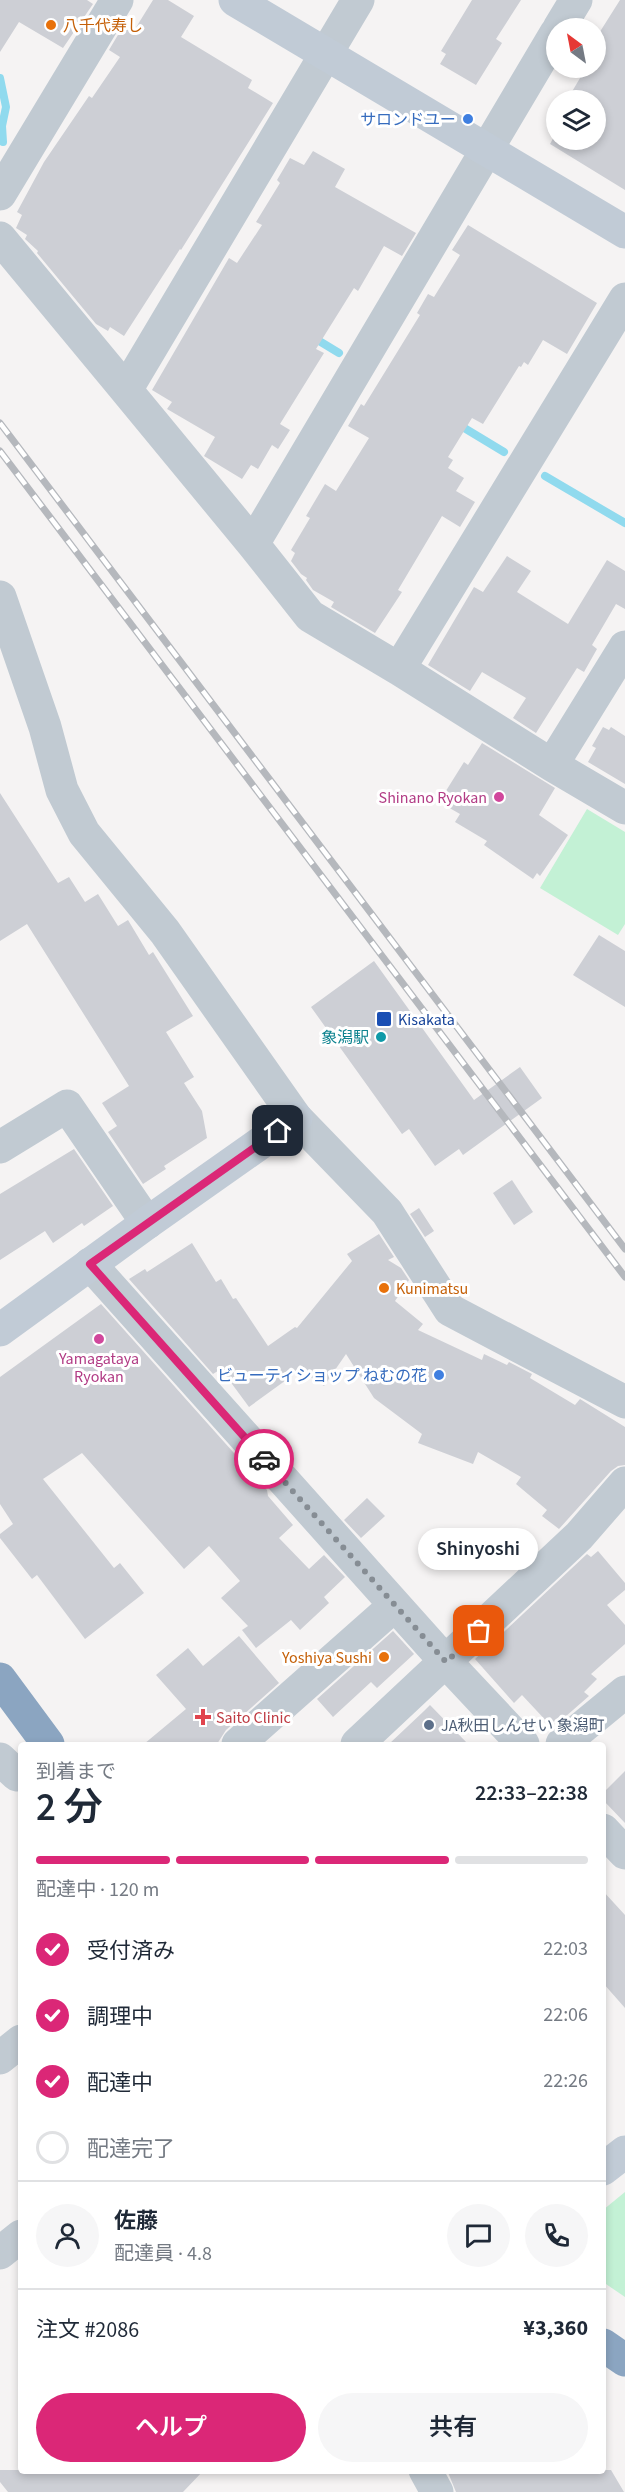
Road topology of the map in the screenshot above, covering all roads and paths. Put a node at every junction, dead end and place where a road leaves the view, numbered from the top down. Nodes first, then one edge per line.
1 (117, 0) edge
2 (236, 0) edge
3 (358, 0) edge
4 (576, 0) edge
5 (565, 18) edge
6 (546, 50) edge
7 (327, 55) junction
8 (488, 149) junction
9 (0, 194) edge
10 (625, 232) edge
11 (0, 238) edge
12 (625, 299) edge
13 (126, 390) junction
14 (253, 544) junction
15 (0, 597) edge
16 (625, 647) edge
17 (399, 669) junction
18 (552, 765) junction
19 (625, 808) edge
20 (296, 1118) junction
21 (0, 1147) edge
22 (147, 1223) junction
23 (90, 1264) junction
24 (0, 1330) edge
25 (625, 1402) edge
26 (625, 1483) edge
27 (395, 1605) junction
28 (446, 1662) junction
29 (0, 1679) edge
30 (625, 1692) edge
31 (47, 1742) edge
32 (240, 1742) edge
33 (359, 1742) edge
34 (521, 1742) edge
35 (564, 1742) edge
36 (0, 1759) edge
37 (18, 1774) edge
38 (606, 1833) edge
39 (625, 1853) edge
40 (18, 2043) edge
41 (0, 2058) edge
42 (18, 2238) edge
43 (0, 2253) edge
44 (606, 2347) edge
45 (625, 2360) edge
46 (427, 2474) edge
47 (437, 2492) edge

1 - 9 street
2 - 7 street
3 - 7 street
4 - 5 street
6 - 8 street
7 - 8 street
7 - 13 street
8 - 10 street
8 - 14 street
11 - 13 street
12 - 17 street
13 - 14 street
14 - 17 street
15 - 20 street
16 - 18 street
17 - 18 street
18 - 19 street
20 - 22 street
20 - 25 street
21 - 22 street
22 - 23 street
23 - 24 street
23 - 27 street
26 - 28 street
27 - 28 street
27 - 32 street
28 - 33 street
28 - 34 street
29 - 31 highway
30 - 35 street
36 - 37 street
38 - 39 street
40 - 41 street
42 - 43 street
44 - 45 highway
46 - 47 street

